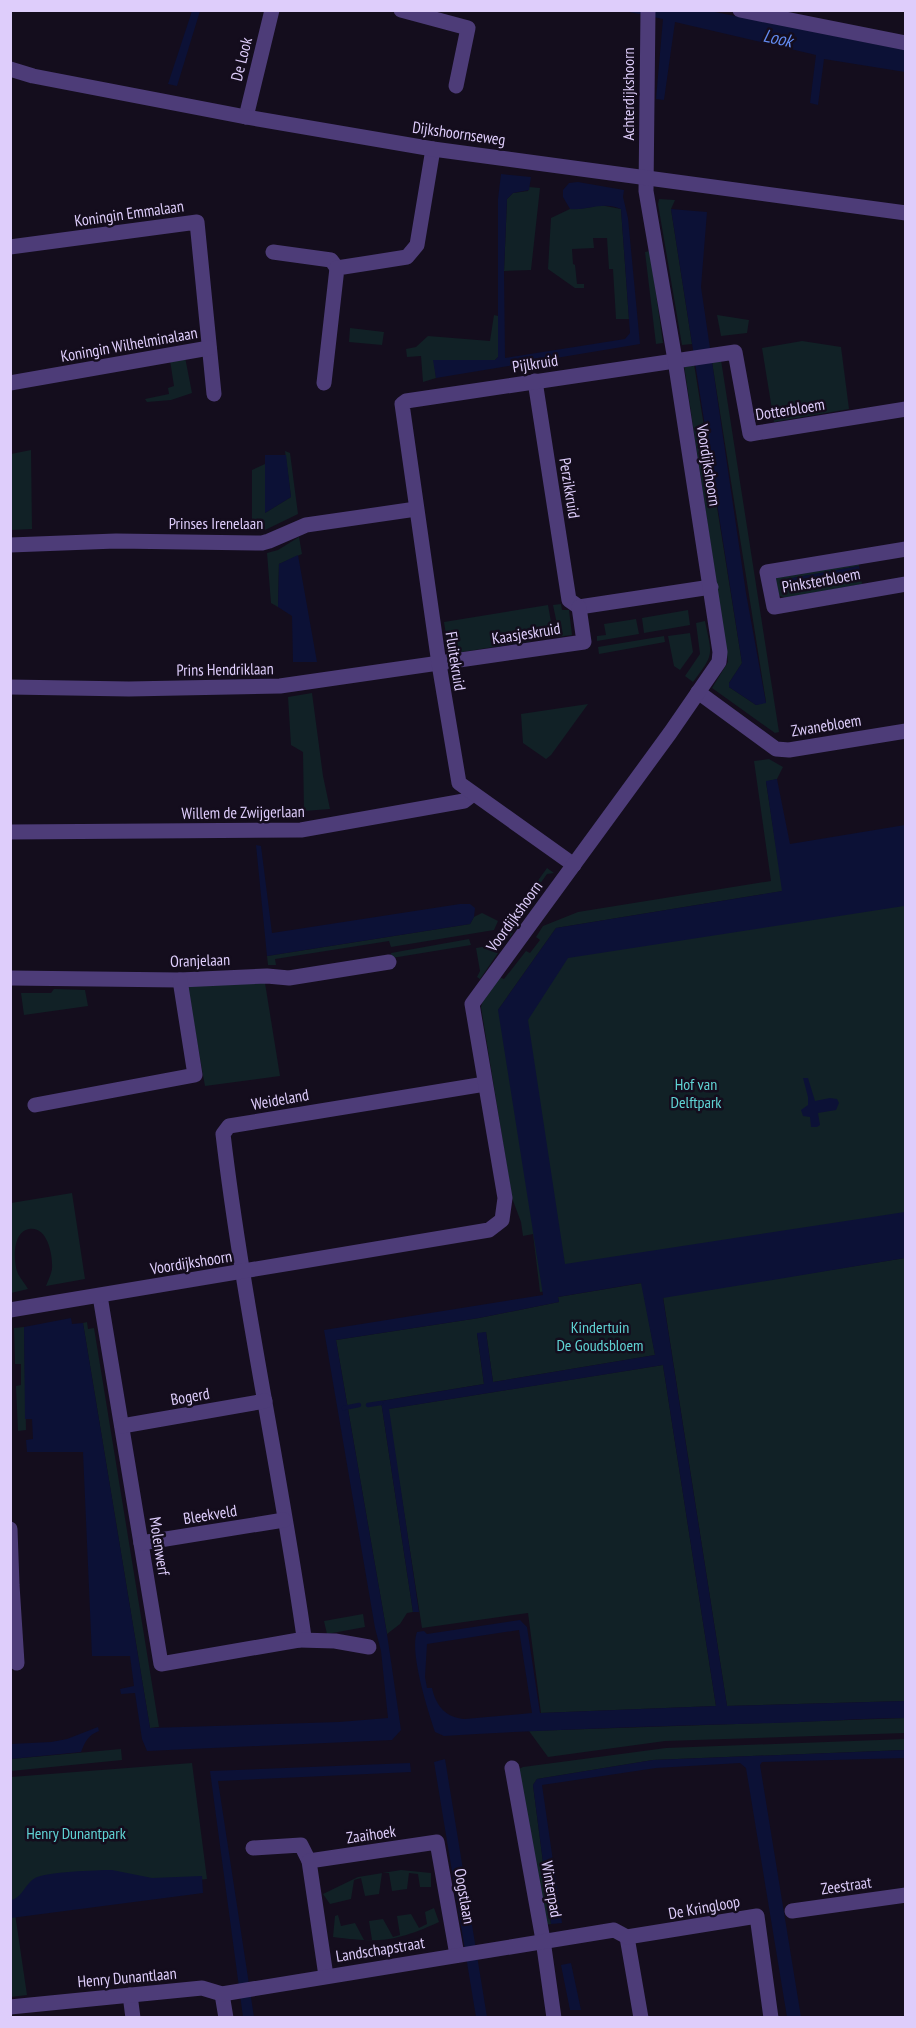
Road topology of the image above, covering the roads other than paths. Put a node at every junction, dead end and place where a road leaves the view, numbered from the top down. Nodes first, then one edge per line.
1 (272, 10) edge
2 (401, 10) edge
3 (740, 10) edge
4 (647, 17) edge
5 (906, 43) edge
6 (14, 67) edge
7 (456, 86) dead end
8 (246, 117) junction
9 (433, 149) junction
10 (646, 178) junction
11 (906, 213) edge
12 (10, 247) edge
13 (273, 252) dead end
14 (337, 268) junction
15 (209, 348) junction
16 (679, 359) junction
17 (535, 381) junction
18 (10, 383) edge
19 (324, 383) dead end
20 (214, 394) dead end
21 (402, 404) joint
22 (906, 409) edge
23 (416, 509) junction
24 (10, 545) edge
25 (906, 549) edge
26 (906, 584) edge
27 (711, 587) junction
28 (574, 604) junction
29 (439, 664) junction
30 (10, 687) edge
31 (698, 692) junction
32 (906, 730) edge
33 (473, 794) junction
34 (10, 832) edge
35 (573, 865) junction
36 (389, 962) dead end
37 (10, 978) edge
38 (180, 980) junction
39 (485, 1084) junction
40 (35, 1105) dead end
41 (243, 1272) junction
42 (100, 1296) junction
43 (10, 1310) edge
44 (265, 1401) junction
45 (122, 1426) junction
46 (284, 1520) junction
47 (10, 1528) edge
48 (141, 1543) junction
49 (11, 1585) edge
50 (299, 1640) junction
51 (369, 1647) dead end
52 (17, 1663) dead end
53 (512, 1768) dead end
54 (437, 1842) joint
55 (253, 1848) dead end
56 (309, 1861) junction
57 (906, 1895) edge
58 (792, 1911) dead end
59 (627, 1937) junction
60 (543, 1940) junction
61 (460, 1955) junction
62 (326, 1976) junction
63 (237, 1991) junction
64 (130, 1995) junction
65 (10, 2007) edge
66 (133, 2018) edge
67 (226, 2018) edge
68 (554, 2018) edge
69 (641, 2018) edge
70 (771, 2018) edge

1 - 8 street, De Look
2 - 7 street
3 - 5 street
4 - 10 street, Achterdijkshoorn
6 - 8 street, Dijkshoornseweg
8 - 9 street, Dijkshoornseweg
9 - 10 street, Dijkshoornseweg
9 - 14 street
10 - 11 street, Dijkshoornseweg
10 - 16 street, Voordijkshoorn
12 - 15 street, Koningin Emmalaan
13 - 14 street
14 - 19 street
15 - 18 street, Koningin Wilhelminalaan
15 - 20 street, Koningin Wilhelminalaan
16 - 17 street, Pijlkruid
16 - 22 street, Dotterbloem
16 - 27 street, Voordijkshoorn
17 - 21 street, Pijlkruid
17 - 28 street, Perzikkruid
21 - 23 street, Fluitekruid
23 - 24 street, Prinses Irenelaan
23 - 29 street, Fluitekruid
25 - 26 street, Pinksterbloem
27 - 28 street, Kaasjeskruid
27 - 31 street, Voordijkshoorn
28 - 29 street, Kaasjeskruid
29 - 30 street, Prins Hendriklaan
29 - 33 street, Fluitekruid
31 - 32 street, Zwanebloem
31 - 35 street, Voordijkshoorn
33 - 34 street, Willem de Zwijgerlaan
33 - 35 street, Fluitekruid
35 - 39 street, Voordijkshoorn
36 - 38 street, Oranjelaan
37 - 38 street, Oranjelaan
38 - 40 street
39 - 41 street, Voordijkshoorn
39 - 41 street, Weideland
41 - 42 street, Voordijkshoorn
41 - 44 street
42 - 43 street, Voordijkshoorn
42 - 45 street, Molenwerf
44 - 45 street, Bogerd
44 - 46 street
45 - 48 street, Molenwerf
46 - 48 street, Bleekveld
46 - 50 street
47 - 49 street
48 - 50 street, Molenwerf
49 - 52 street
50 - 51 street, Molenwerf
53 - 60 street, Winterpad
54 - 56 street, Zaaihoek
54 - 61 street, Oogstlaan
55 - 56 street
56 - 62 street
57 - 58 street, Zeestraat
59 - 60 street, De Kringloop
59 - 69 street
59 - 70 street, De Kringloop
60 - 61 street, Landschapstraat
60 - 68 street, Winterpad
61 - 62 street, Landschapstraat
62 - 63 street, Landschapstraat
63 - 64 street, Henry Dunantlaan
63 - 67 street
64 - 65 street, Henry Dunantlaan
64 - 66 street

